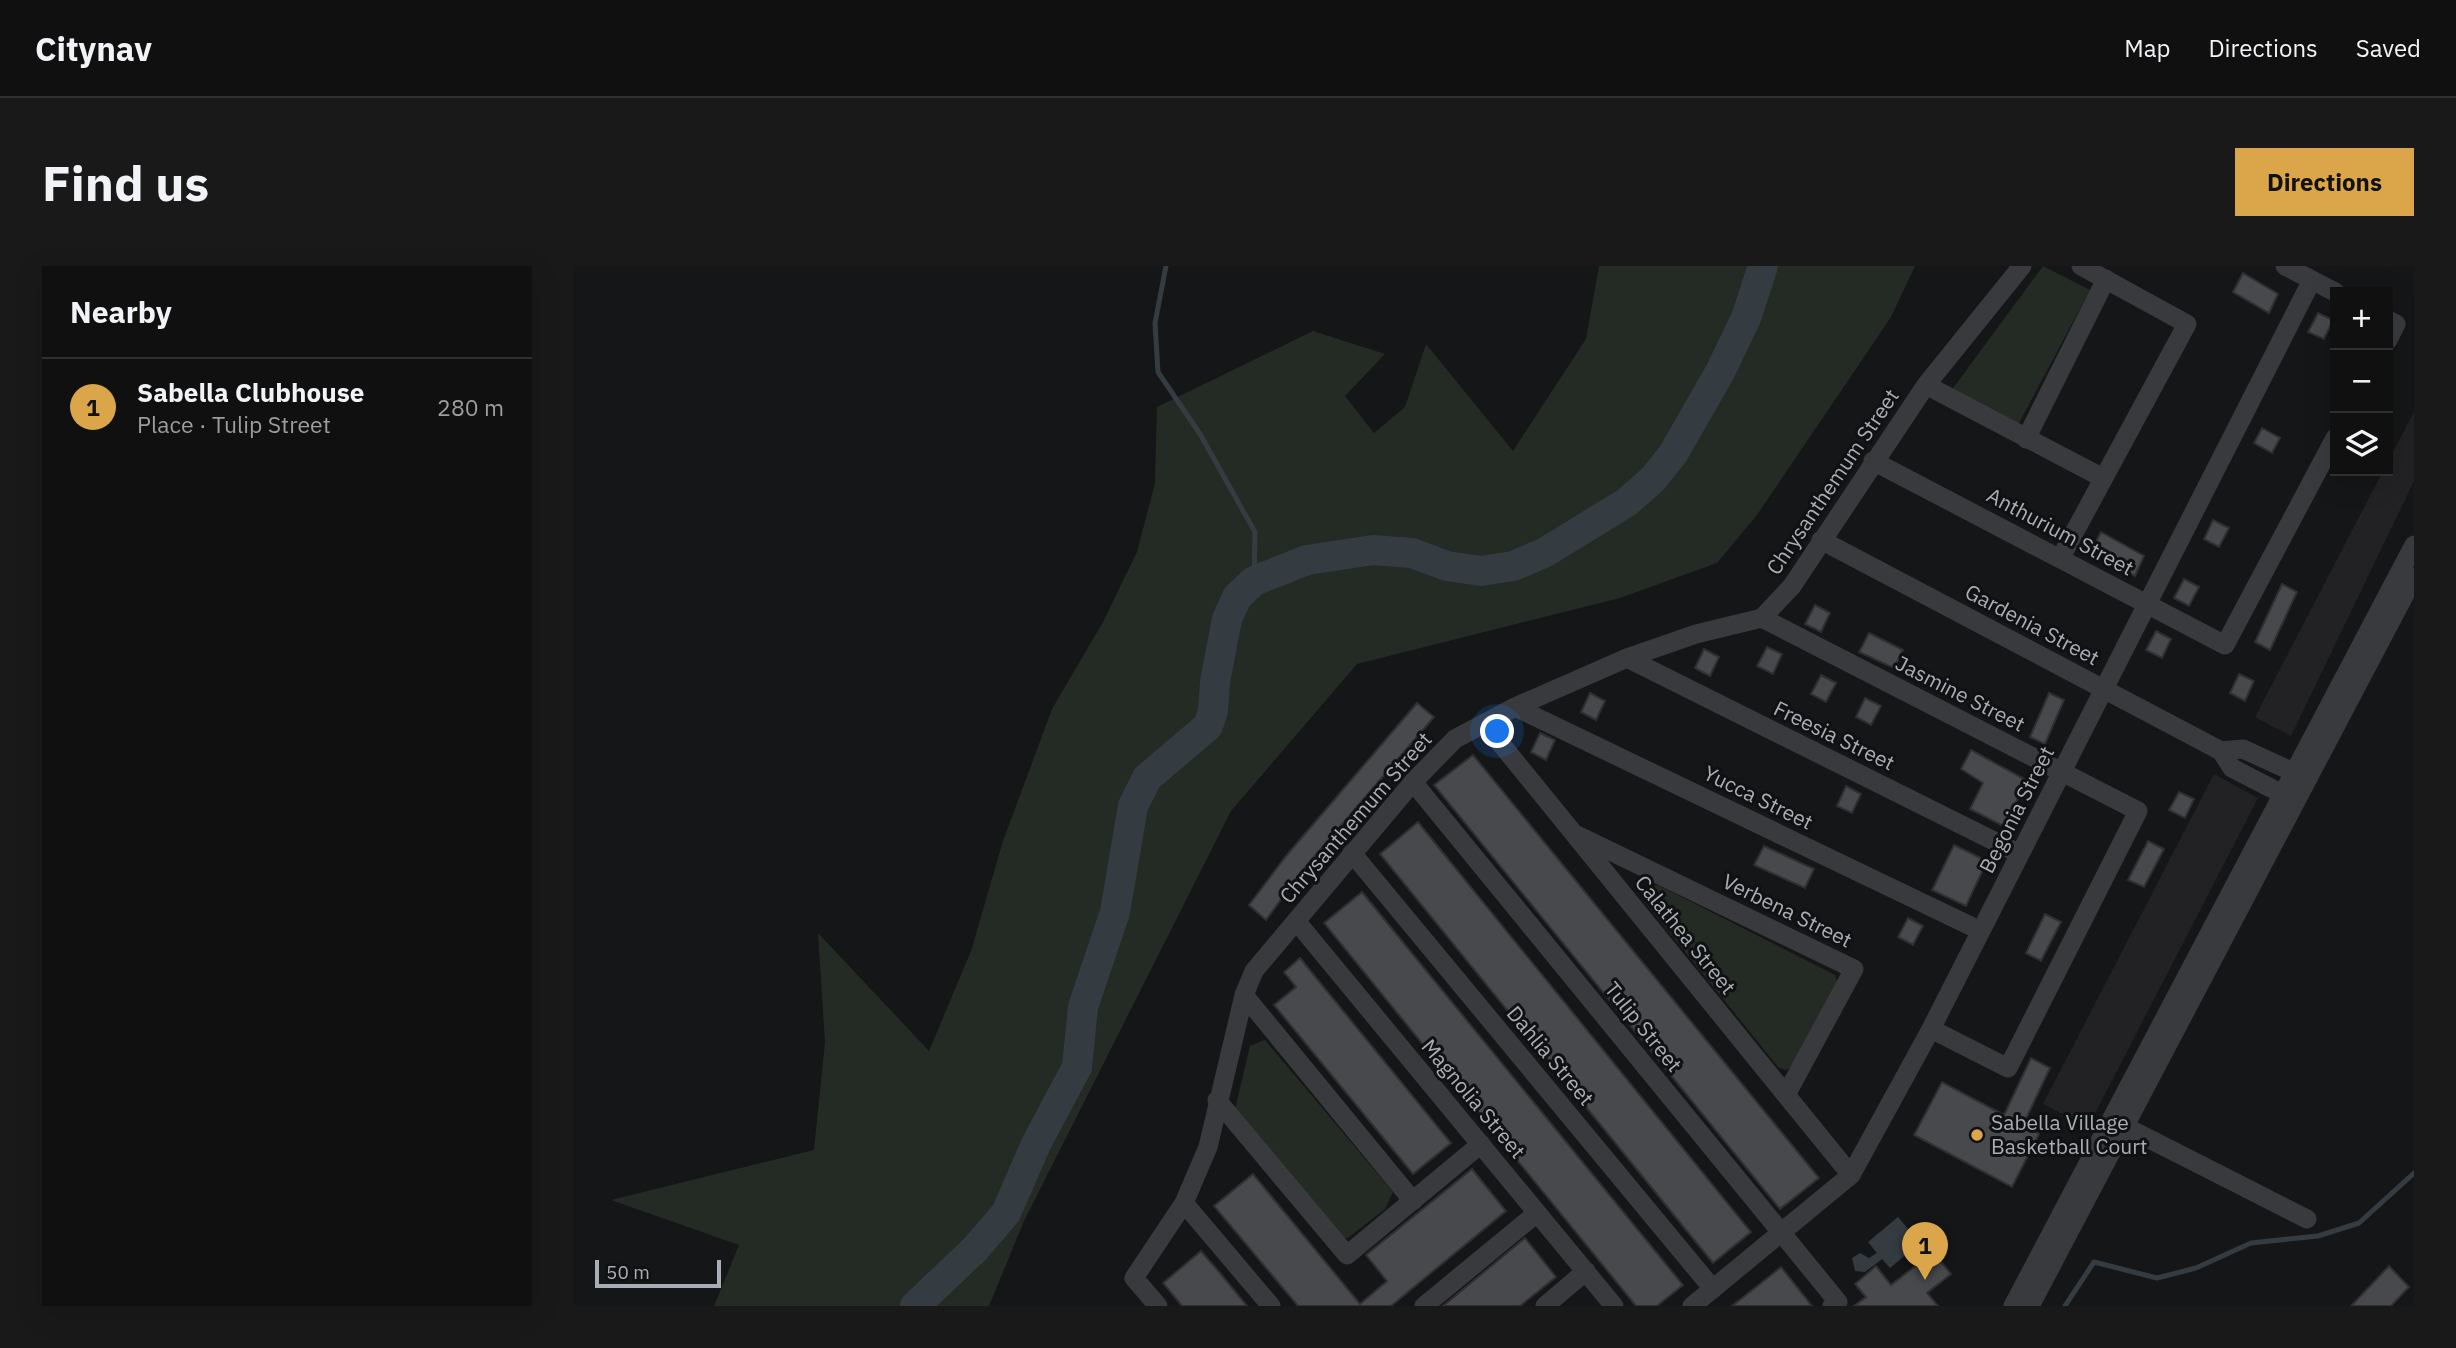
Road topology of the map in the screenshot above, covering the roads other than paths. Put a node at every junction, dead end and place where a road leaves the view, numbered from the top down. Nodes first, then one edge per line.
1 (2022, 266) edge
2 (2081, 266) edge
3 (2285, 266) edge
4 (2106, 279) junction
5 (2312, 280) junction
6 (2330, 289) edge
7 (1926, 385) junction
8 (2026, 439) junction
9 (2330, 447) edge
10 (1873, 461) junction
11 (2104, 478) junction
12 (1821, 540) junction
13 (2414, 545) edge
14 (2061, 557) junction
15 (2414, 577) edge
16 (2147, 603) junction
17 (1762, 618) junction
18 (1627, 658) junction
19 (2104, 688) junction
20 (1515, 707) junction
21 (1483, 723) junction
22 (2221, 751) junction
23 (2061, 772) junction
24 (2301, 776) junction
25 (1413, 782) junction
26 (2290, 798) junction
27 (1572, 832) junction
28 (1352, 853) junction
29 (2020, 854) junction
30 (1297, 922) junction
31 (1981, 931) junction
32 (1244, 995) junction
33 (1931, 1029) junction
34 (1786, 1095) junction
35 (1217, 1100) junction
36 (2119, 1123) junction
37 (1481, 1144) junction
38 (1851, 1175) junction
39 (1413, 1201) junction
40 (1184, 1203) junction
41 (1537, 1213) junction
42 (2307, 1219) dead end
43 (1782, 1232) junction
44 (1586, 1271) junction
45 (1713, 1289) junction
46 (1150, 1303) edge
47 (1835, 1304) edge
48 (1271, 1306) edge
49 (1424, 1306) edge
50 (1545, 1306) edge
51 (1614, 1306) edge
52 (1692, 1306) edge
53 (2013, 1306) edge
54 (2030, 1306) edge

1 - 7 street, Chrysanthemum Street
2 - 4 street
3 - 5 street
4 - 8 street
4 - 11 street
5 - 6 street
5 - 16 street, Begonia Street
7 - 8 street
7 - 10 street, Chrysanthemum Street
8 - 11 street
9 - 16 street, Anthurium Street
10 - 12 street, Chrysanthemum Street
10 - 14 street, Anthurium Street
11 - 14 street
12 - 17 street, Chrysanthemum Street
12 - 19 street, Gardenia Street
13 - 24 street
14 - 16 street, Anthurium Street
15 - 24 street
16 - 19 street, Begonia Street
17 - 18 street, Chrysanthemum Street
17 - 23 street, Jasmine Street
18 - 20 street, Chrysanthemum Street
18 - 29 street, Freesia Street
19 - 22 street, Gardenia Street
19 - 23 street, Begonia Street
20 - 21 street, Chrysanthemum Street
20 - 31 street, Yucca Street
21 - 25 street, Chrysanthemum Street
21 - 27 street, Calathea Street
22 - 24 street, Gardenia Street
22 - 26 street, Gardenia Street
23 - 29 street, Begonia Street
23 - 33 street, Jasmine Street
24 - 26 street
25 - 28 street, Chrysanthemum Street
25 - 43 street, Tulip Street
26 - 36 street
27 - 34 street, Calathea Street
27 - 34 street, Verbena Street
28 - 30 street, Chrysanthemum Street
28 - 45 street, Dahlia Street
29 - 31 street, Begonia Street
30 - 32 street, Chrysanthemum Street
30 - 37 street, Magnolia Street
31 - 33 street, Begonia Street
32 - 35 street, Chrysanthemum Street
32 - 39 street
33 - 38 street, Begonia Street
34 - 38 street, Calathea Street
35 - 39 street
35 - 40 street, Chrysanthemum Street
36 - 42 street
36 - 53 street
36 - 54 street
37 - 39 street
37 - 41 street, Magnolia Street
38 - 43 street, Begonia Street
40 - 46 street, Chrysanthemum Street
40 - 48 street
41 - 44 street, Magnolia Street
41 - 49 street
43 - 45 street, Begonia Street
43 - 47 street, Tulip Street
44 - 50 street
44 - 51 street, Magnolia Street
45 - 52 street, Begonia Street

